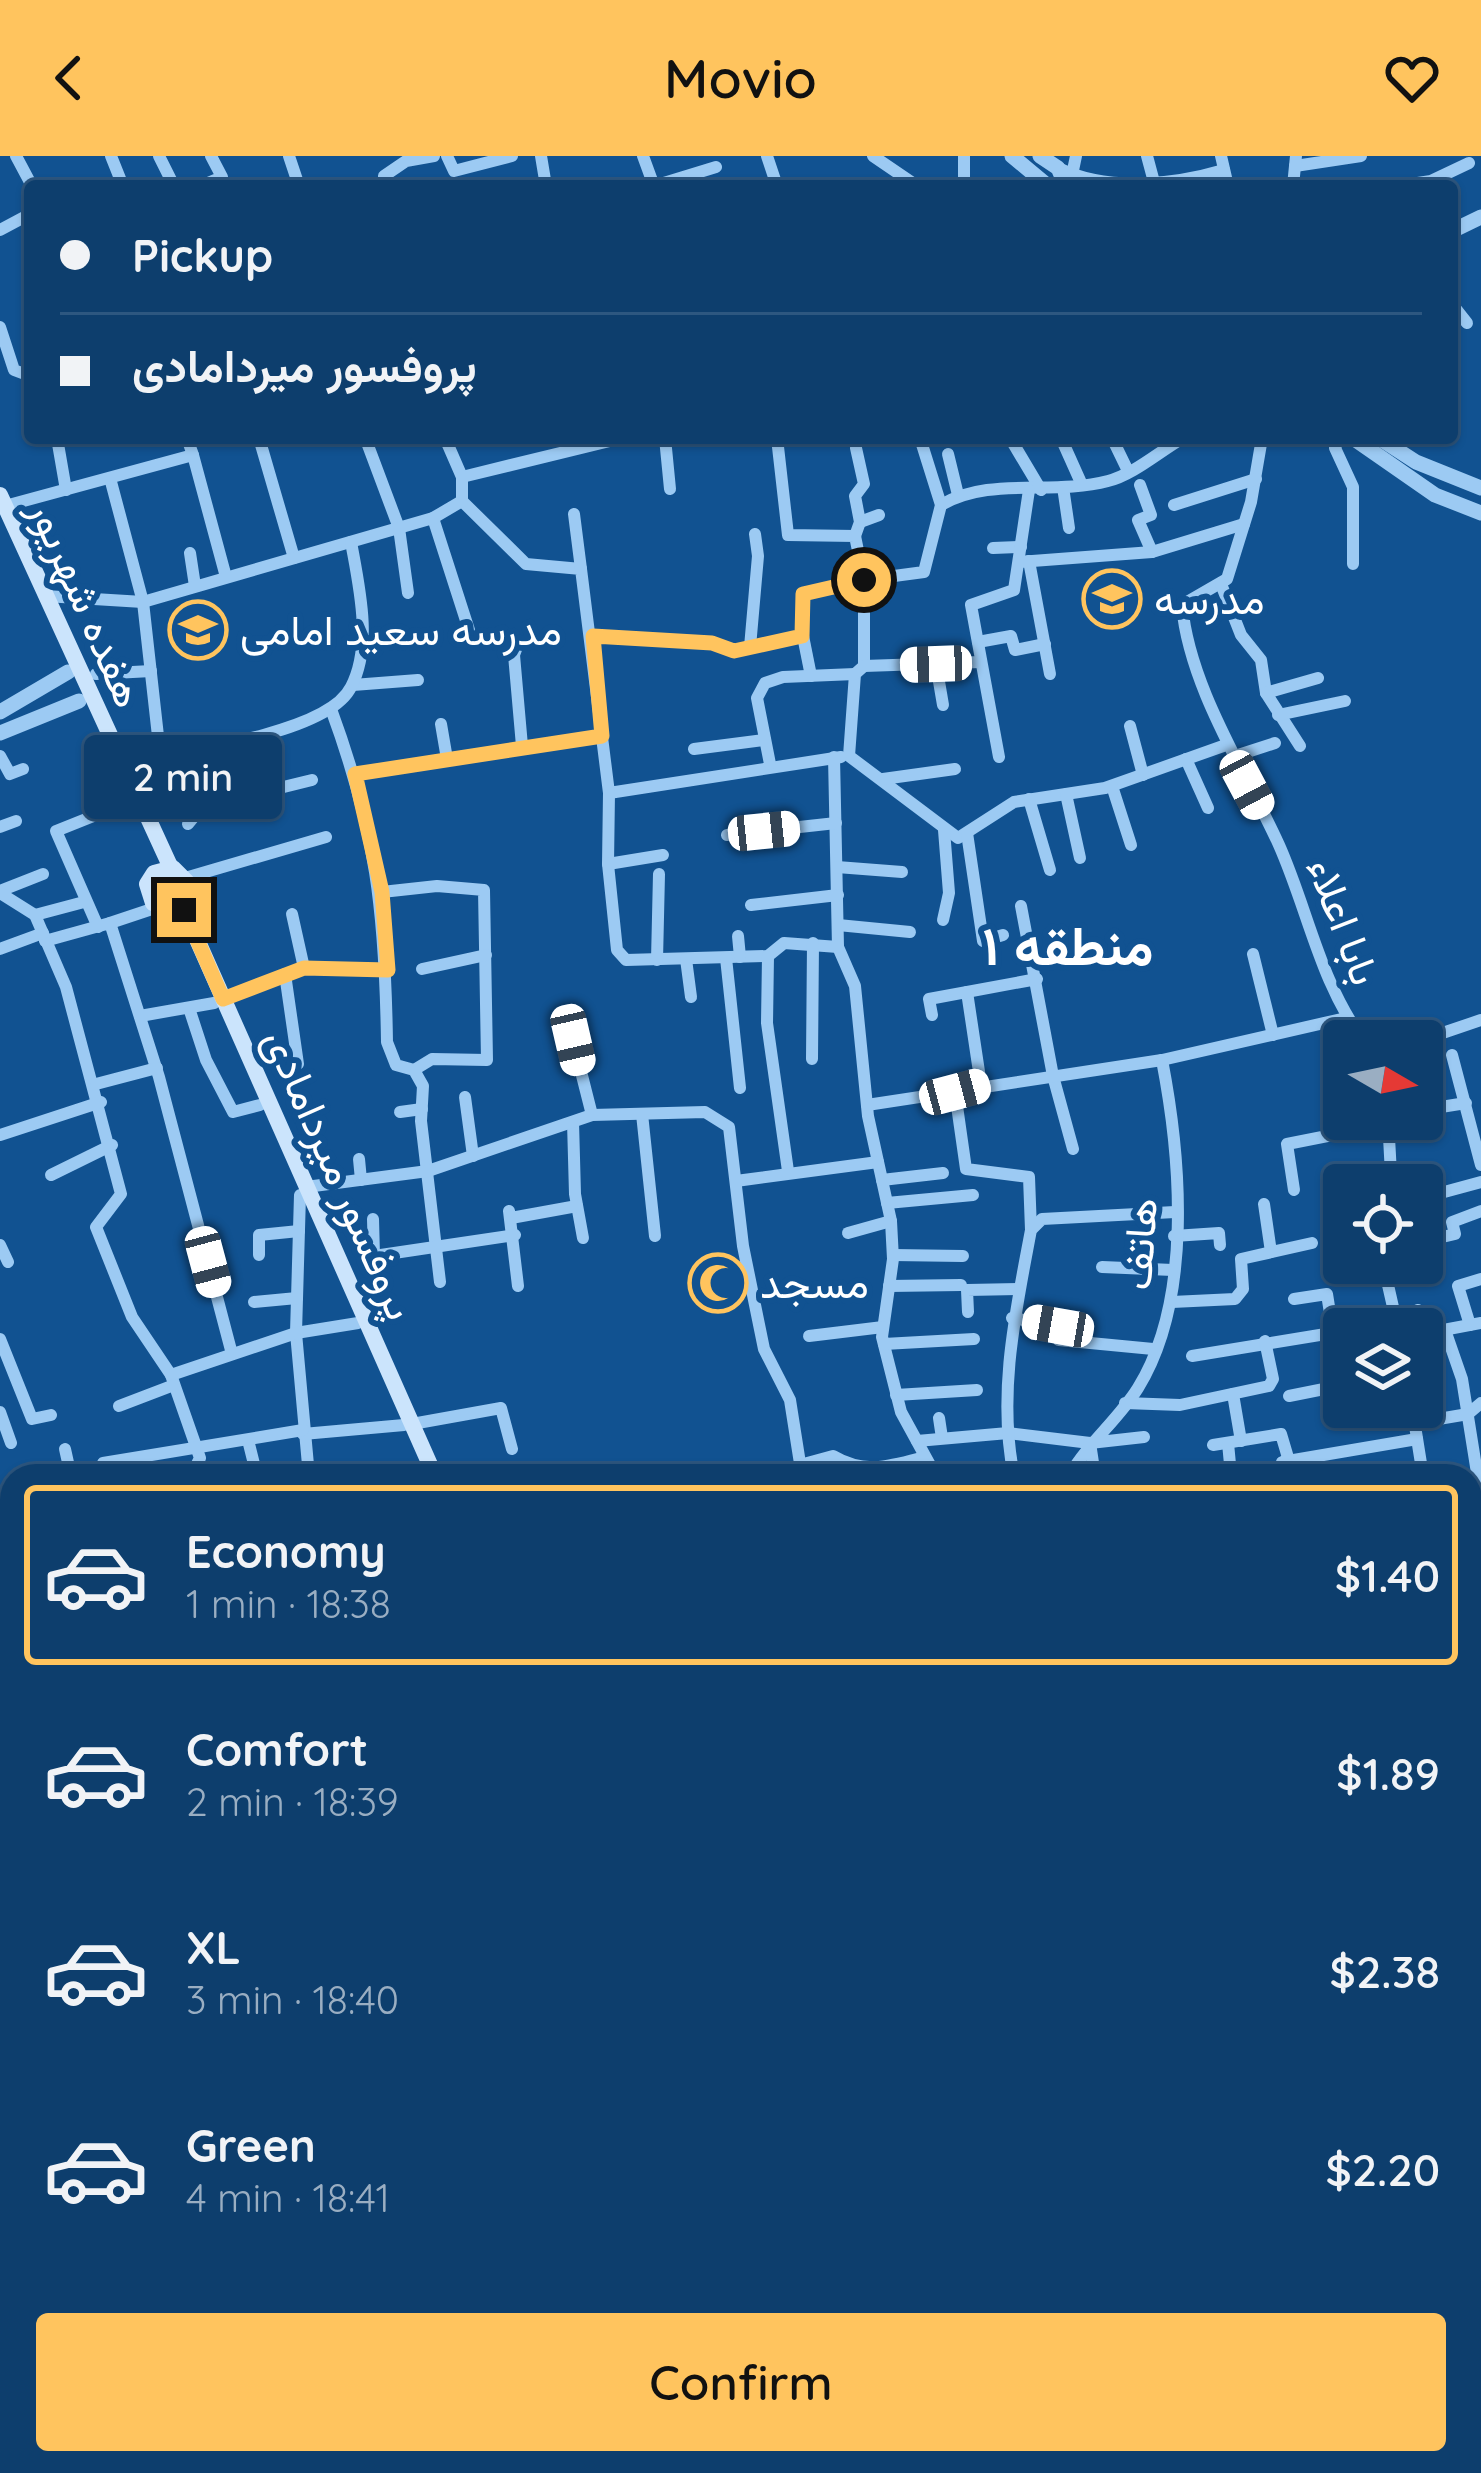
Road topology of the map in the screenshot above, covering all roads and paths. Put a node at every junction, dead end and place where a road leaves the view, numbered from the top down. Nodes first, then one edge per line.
1 (34, 156) edge
2 (434, 156) edge
3 (447, 156) edge
4 (512, 156) edge
5 (873, 156) edge
6 (1012, 156) edge
7 (1040, 156) edge
8 (1076, 156) edge
9 (1361, 156) edge
10 (405, 159) edge
11 (1468, 159) edge
12 (18, 160) edge
13 (1295, 161) edge
14 (1222, 163) edge
15 (716, 167) dead end
16 (1065, 176) edge
17 (1481, 177) edge
18 (385, 180) edge
19 (674, 180) edge
20 (908, 180) edge
21 (1041, 180) edge
22 (1124, 180) edge
23 (1187, 180) edge
24 (1434, 180) edge
25 (1458, 312) edge
26 (1467, 323) dead end
27 (0, 327) edge
28 (2, 342) edge
29 (24, 374) edge
30 (58, 444) edge
31 (189, 444) edge
32 (261, 444) edge
33 (368, 444) edge
34 (449, 444) edge
35 (598, 444) edge
36 (666, 444) edge
37 (778, 444) edge
38 (922, 444) edge
39 (1013, 444) edge
40 (1064, 444) edge
41 (1115, 444) edge
42 (1173, 444) edge
43 (1261, 444) edge
44 (1337, 444) edge
45 (1362, 444) edge
46 (1388, 444) edge
47 (856, 448) dead end
48 (948, 454) dead end
49 (193, 455) junction
50 (1128, 471) junction
51 (463, 477) junction
52 (110, 478) junction
53 (1256, 479) junction
54 (1140, 484) dead end
55 (1082, 485) junction
56 (1063, 487) junction
57 (1481, 488) edge
58 (670, 489) dead end
59 (66, 490) junction
60 (1035, 490) junction
61 (958, 495) junction
62 (461, 501) junction
63 (940, 505) junction
64 (2, 506) edge
65 (1174, 506) dead end
66 (1481, 513) edge
67 (574, 514) dead end
68 (879, 515) dead end
69 (433, 518) junction
70 (1244, 524) junction
71 (399, 528) junction
72 (1069, 528) dead end
73 (858, 529) junction
74 (755, 534) dead end
75 (351, 542) junction
76 (1021, 547) junction
77 (993, 548) dead end
78 (1152, 552) junction
79 (190, 553) dead end
80 (294, 558) junction
81 (1024, 562) junction
82 (1353, 564) dead end
83 (581, 569) junction
84 (226, 578) junction
85 (864, 580) junction
86 (1221, 584) junction
87 (195, 586) junction
88 (408, 593) dead end
89 (45, 596) junction
90 (142, 602) junction
91 (470, 633) dead end
92 (593, 636) junction
93 (802, 636) junction
94 (532, 641) dead end
95 (977, 642) junction
96 (1046, 644) junction
97 (750, 647) junction
98 (981, 662) junction
99 (936, 664) junction
100 (859, 670) junction
101 (151, 671) junction
102 (68, 672) junction
103 (96, 674) dead end
104 (1050, 674) dead end
105 (811, 676) junction
106 (1318, 678) dead end
107 (418, 680) dead end
108 (353, 685) junction
109 (1266, 692) junction
110 (32, 694) junction
111 (1345, 700) dead end
112 (80, 701) junction
113 (944, 705) dead end
114 (331, 709) junction
115 (0, 712) edge
116 (40, 715) junction
117 (1278, 716) junction
118 (441, 724) dead end
119 (1130, 726) dead end
120 (0, 733) edge
121 (602, 736) junction
122 (764, 740) junction
123 (1275, 743) dead end
124 (522, 746) junction
125 (1300, 746) dead end
126 (196, 748) junction
127 (694, 749) dead end
128 (1229, 751) junction
129 (160, 754) junction
130 (0, 756) edge
131 (841, 757) junction
132 (999, 757) dead end
133 (447, 759) junction
134 (1186, 759) junction
135 (118, 762) junction
136 (770, 764) junction
137 (23, 770) dead end
138 (955, 770) dead end
139 (355, 774) junction
140 (1143, 775) junction
141 (882, 779) junction
142 (312, 780) dead end
143 (1112, 786) junction
144 (609, 793) junction
145 (1066, 794) junction
146 (173, 798) dead end
147 (1029, 800) junction
148 (126, 803) junction
149 (202, 806) junction
150 (1208, 808) dead end
151 (836, 823) junction
152 (188, 824) dead end
153 (944, 830) junction
154 (967, 833) junction
155 (727, 835) dead end
156 (326, 837) dead end
157 (1131, 845) dead end
158 (663, 855) dead end
159 (1080, 858) dead end
160 (608, 864) junction
161 (838, 867) junction
162 (1049, 870) dead end
163 (902, 872) dead end
164 (170, 873) junction
165 (44, 874) dead end
166 (658, 874) dead end
167 (0, 892) edge
168 (382, 892) junction
169 (838, 895) junction
170 (84, 902) junction
171 (170, 905) junction
172 (751, 905) dead end
173 (1021, 906) dead end
174 (292, 914) dead end
175 (35, 915) junction
176 (944, 920) dead end
177 (104, 925) junction
178 (838, 925) junction
179 (910, 932) dead end
180 (1003, 935) dead end
181 (738, 936) dead end
182 (44, 937) junction
183 (813, 943) junction
184 (838, 947) junction
185 (0, 949) edge
186 (1252, 954) dead end
187 (486, 955) junction
188 (768, 956) junction
189 (733, 957) junction
190 (686, 959) junction
191 (657, 960) junction
192 (304, 968) junction
193 (422, 969) dead end
194 (388, 970) junction
195 (285, 974) junction
196 (1037, 979) junction
197 (967, 992) junction
198 (691, 997) dead end
199 (219, 1001) junction
200 (189, 1008) junction
201 (932, 1015) dead end
202 (140, 1016) junction
203 (1346, 1018) joint
204 (1481, 1019) edge
205 (1443, 1032) edge
206 (1273, 1035) junction
207 (573, 1040) dead end
208 (1452, 1055) dead end
209 (812, 1059) dead end
210 (1162, 1060) junction
211 (298, 1064) dead end
212 (157, 1068) junction
213 (413, 1070) junction
214 (1053, 1076) junction
215 (96, 1084) junction
216 (981, 1084) junction
217 (740, 1088) dead end
218 (955, 1092) junction
219 (465, 1096) dead end
220 (101, 1102) junction
221 (867, 1105) junction
222 (260, 1106) junction
223 (422, 1109) junction
224 (1472, 1110) edge
225 (400, 1112) dead end
226 (642, 1114) junction
227 (592, 1115) junction
228 (573, 1122) junction
229 (0, 1135) edge
230 (1323, 1136) edge
231 (112, 1144) junction
232 (1073, 1149) dead end
233 (473, 1156) junction
234 (358, 1159) dead end
235 (878, 1162) junction
236 (1481, 1165) edge
237 (428, 1171) junction
238 (788, 1171) junction
239 (943, 1173) dead end
240 (51, 1175) dead end
241 (361, 1180) junction
242 (882, 1180) junction
243 (736, 1181) junction
244 (1481, 1182) edge
245 (1294, 1190) dead end
246 (303, 1191) junction
247 (1443, 1192) edge
248 (974, 1195) dead end
249 (887, 1203) junction
250 (1264, 1204) dead end
251 (577, 1206) junction
252 (1481, 1211) edge
253 (1175, 1212) junction
254 (373, 1219) dead end
255 (891, 1221) junction
256 (1031, 1230) junction
257 (1298, 1230) dead end
258 (299, 1231) junction
259 (848, 1233) dead end
260 (515, 1235) junction
261 (655, 1236) dead end
262 (1174, 1236) junction
263 (1443, 1237) edge
264 (583, 1238) dead end
265 (0, 1245) edge
266 (1220, 1245) dead end
267 (434, 1247) junction
268 (1271, 1252) junction
269 (259, 1255) dead end
270 (892, 1255) junction
271 (963, 1256) dead end
272 (8, 1262) dead end
273 (1102, 1267) dead end
274 (1173, 1270) junction
275 (1481, 1280) edge
276 (440, 1282) dead end
277 (961, 1285) dead end
278 (518, 1286) dead end
279 (889, 1286) junction
280 (1019, 1289) junction
281 (297, 1298) junction
282 (1294, 1299) dead end
283 (254, 1302) dead end
284 (1172, 1303) junction
285 (1332, 1308) edge
286 (968, 1312) dead end
287 (1012, 1318) junction
288 (361, 1321) junction
289 (1476, 1324) edge
290 (883, 1327) junction
291 (1445, 1330) joint
292 (296, 1333) junction
293 (1323, 1333) edge
294 (809, 1336) dead end
295 (0, 1339) edge
296 (974, 1339) dead end
297 (1265, 1341) junction
298 (884, 1344) junction
299 (1153, 1349) junction
300 (232, 1354) junction
301 (1192, 1356) dead end
302 (172, 1380) junction
303 (1323, 1389) edge
304 (977, 1390) dead end
305 (896, 1394) junction
306 (1233, 1394) junction
307 (1289, 1396) dead end
308 (1124, 1403) junction
309 (1481, 1403) edge
310 (118, 1406) dead end
311 (0, 1412) edge
312 (1468, 1414) junction
313 (51, 1415) dead end
314 (939, 1418) dead end
315 (1443, 1418) edge
316 (408, 1424) junction
317 (1416, 1428) edge
318 (303, 1432) junction
319 (1008, 1432) junction
320 (1144, 1437) dead end
321 (942, 1438) junction
322 (1417, 1439) junction
323 (248, 1441) junction
324 (916, 1441) junction
325 (11, 1443) dead end
326 (1090, 1443) junction
327 (1228, 1443) junction
328 (512, 1449) dead end
329 (65, 1450) dead end
330 (197, 1450) junction
331 (926, 1457) junction
332 (1289, 1461) junction
333 (103, 1463) dead end
334 (68, 1464) edge
335 (197, 1464) edge
336 (254, 1464) edge
337 (307, 1464) edge
338 (426, 1464) edge
339 (800, 1464) edge
340 (815, 1464) edge
341 (846, 1464) edge
342 (899, 1464) edge
343 (930, 1464) edge
344 (1012, 1464) edge
345 (1077, 1464) edge
346 (1093, 1464) edge
347 (1230, 1464) edge
348 (1282, 1464) edge
349 (1421, 1464) edge
350 (1476, 1464) edge

1 - 12 street
2 - 10 street
3 - 4 street
5 - 20 street
6 - 21 street
7 - 16 street
8 - 16 street
9 - 13 street
10 - 18 street
11 - 17 street
11 - 24 street
14 - 23 street
15 - 19 street
16 - 22 street
25 - 26 street
27 - 28 street
28 - 29 street
30 - 59 street
31 - 49 street
32 - 80 street
33 - 71 street
34 - 51 street
35 - 51 street
36 - 58 street
37 - 73 street
38 - 63 street
39 - 60 street
40 - 55 street
41 - 50 street
42 - 50 street
43 - 53 street, بابا اعلاء
44 - 82 street
45 - 66 street
46 - 57 street
47 - 73 street
48 - 61 street
49 - 52 street
49 - 84 street
50 - 55 street
51 - 62 street
52 - 59 street
52 - 90 street
53 - 65 street
53 - 70 street, بابا اعلاء
54 - 78 street
55 - 56 street
56 - 60 street
56 - 72 street
59 - 64 street
60 - 61 street
60 - 76 street
61 - 63 street
62 - 69 street
62 - 83 street
63 - 85 street
64 - 89 main road, هفده شهریور
64 - 102 main road, هفده شهریور
67 - 83 street
68 - 73 street
69 - 71 street
69 - 91 street
70 - 78 street
70 - 86 street, بابا اعلاء
71 - 75 street
71 - 88 street
73 - 85 street
74 - 97 street
75 - 80 street
75 - 108 street
76 - 77 street
76 - 81 street
78 - 81 street
79 - 87 street
80 - 84 street
81 - 95 street
81 - 96 street
83 - 92 street
84 - 87 street
85 - 93 street
85 - 100 street
86 - 109 street
86 - 128 street, بابا اعلاء
87 - 90 street
89 - 90 street
89 - 135 main road, هفده شهریور
90 - 101 street
92 - 97 street
92 - 121 street
93 - 97 street
93 - 105 street
94 - 124 street
95 - 96 street
95 - 98 street
96 - 104 street
98 - 99 street
98 - 132 street
99 - 100 street
99 - 113 street
100 - 105 street
100 - 131 street
101 - 103 street
101 - 129 street
102 - 110 street
102 - 112 main road, هفده شهریور
105 - 122 street
106 - 109 street
107 - 108 street
108 - 114 street
109 - 117 street
110 - 115 street
110 - 116 street
111 - 117 street
112 - 116 street
112 - 148 main road, هفده شهریور
114 - 126 street
114 - 139 street
116 - 120 street
117 - 125 street
118 - 133 street
119 - 140 street
121 - 124 street
121 - 144 street
122 - 127 street
122 - 136 street
123 - 128 street
124 - 133 street
126 - 129 street
126 - 149 street
128 - 134 street
128 - 203 street, بابا اعلاء
129 - 135 street
129 - 146 street
130 - 137 street
131 - 136 street
131 - 141 street
131 - 151 street
133 - 139 street
134 - 140 street
134 - 150 street
135 - 164 main road, هفده شهریور
136 - 144 street
138 - 141 street
139 - 168 street
140 - 143 street
141 - 153 street
142 - 149 street
143 - 145 street
143 - 157 street
144 - 160 street
145 - 147 street
145 - 159 street
147 - 154 street
147 - 162 street
148 - 164 main road, هفده شهریور
148 - 170 street
149 - 152 street
151 - 155 street
151 - 161 street
153 - 154 street
153 - 176 street
154 - 180 street
156 - 164 street
158 - 160 street
160 - 191 street
161 - 163 street
161 - 169 street
164 - 171 main road
164 - 171 main road
165 - 167 street
166 - 191 street
167 - 175 street
168 - 187 street
168 - 194 street
169 - 172 street
169 - 178 street
170 - 175 street
170 - 177 street
171 - 177 street
171 - 199 main road, پروفسور میردامادی
173 - 196 street
174 - 192 street
175 - 182 street
177 - 182 street
177 - 202 street
178 - 179 street
178 - 184 street
181 - 189 street
182 - 185 street
182 - 215 street
183 - 184 street
183 - 188 street
183 - 209 street
184 - 221 street
186 - 206 street
187 - 193 street
187 - 213 street
188 - 189 street
188 - 238 street
189 - 190 street
189 - 217 street
190 - 191 street
190 - 198 street
192 - 194 street
192 - 195 street
194 - 213 street
195 - 199 street
195 - 211 street
196 - 197 street
196 - 214 street
197 - 201 street
197 - 216 street
199 - 200 street
199 - 222 main road, پروفسور میردامادی
199 - 246 main road, پروفسور میردامادی
200 - 202 street
200 - 222 street
202 - 212 street
203 - 206 street
204 - 205 street
206 - 210 street
207 - 227 street
208 - 224 street
210 - 214 street
210 - 253 street, هاتف
212 - 215 street
212 - 300 street
213 - 223 street
214 - 216 street
214 - 232 street
215 - 220 street
216 - 218 street
218 - 221 street
218 - 256 street
219 - 233 street
220 - 229 street
220 - 231 street
221 - 235 street
222 - 246 main road, پروفسور میردامادی
223 - 225 street
223 - 237 street
224 - 236 street
226 - 227 street
226 - 243 street
226 - 261 street
227 - 228 street
228 - 233 street
228 - 251 street
230 - 245 street
231 - 240 street
231 - 302 street
233 - 237 street
234 - 241 street
235 - 238 street
235 - 242 street
237 - 241 street
237 - 267 street
238 - 243 street
239 - 242 street
241 - 246 street
242 - 249 street
243 - 339 street
244 - 247 street
246 - 258 street
246 - 288 main road, پروفسور میردامادی
248 - 249 street
249 - 255 street
250 - 268 street
251 - 260 street
251 - 264 street
252 - 263 street
253 - 256 street
253 - 262 street, هاتف
254 - 267 street
255 - 259 street
255 - 270 street
256 - 280 street
257 - 268 street
258 - 269 street
258 - 281 street
260 - 267 street
260 - 278 street
262 - 266 street
262 - 274 street, هاتف
265 - 272 street
267 - 276 street
268 - 284 street
270 - 271 street
270 - 279 street
273 - 274 street
274 - 284 street, هاتف
275 - 289 street
277 - 279 street
279 - 290 street
280 - 286 street
280 - 287 street
281 - 283 street
281 - 292 street
282 - 285 street
284 - 299 street, هاتف
287 - 299 street
287 - 319 street
288 - 292 street
288 - 316 main road, پروفسور میردامادی
289 - 291 street
290 - 294 street
290 - 298 street
291 - 312 street
292 - 300 street
292 - 318 street
293 - 297 street
295 - 313 street
296 - 298 street
297 - 301 street
297 - 306 street
298 - 305 street
299 - 308 street, هاتف
300 - 302 street
302 - 310 street
302 - 330 street
303 - 307 street
304 - 305 street
305 - 324 street
306 - 308 street
306 - 327 street
308 - 326 street, هاتف
309 - 312 street
311 - 325 street
312 - 315 street
312 - 350 street
314 - 321 street
316 - 318 street
316 - 328 street
316 - 338 main road, پروفسور میردامادی
317 - 322 street
318 - 323 street
318 - 337 street
319 - 321 street
319 - 326 street
319 - 344 street
320 - 326 street
321 - 324 street
322 - 332 street
322 - 349 street
323 - 330 street
323 - 336 street
324 - 331 street
326 - 345 street, هاتف
326 - 346 street
327 - 332 street
327 - 347 street
329 - 334 street
330 - 333 street
330 - 335 street
331 - 342 street
331 - 343 street
332 - 348 street
340 - 341 street

